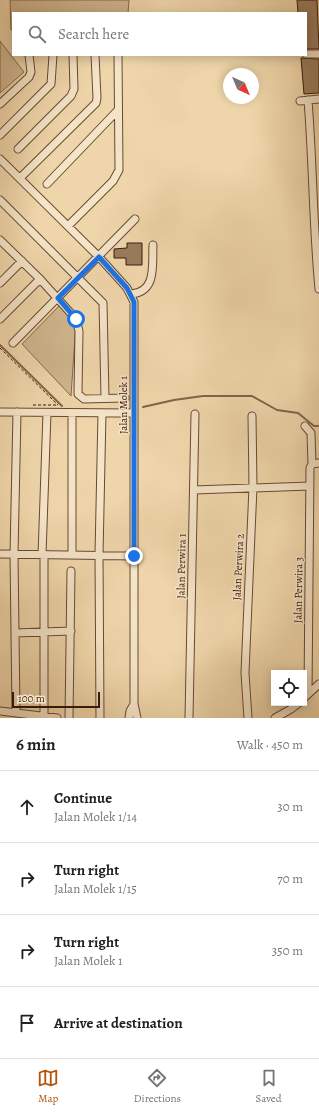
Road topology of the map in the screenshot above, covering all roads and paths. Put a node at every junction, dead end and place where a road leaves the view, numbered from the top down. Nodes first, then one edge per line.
1 (307, 54) edge
2 (319, 54) edge
3 (29, 56) edge
4 (53, 56) edge
5 (74, 56) edge
6 (95, 56) edge
7 (118, 56) edge
8 (319, 99) edge
9 (308, 100) junction
10 (300, 101) dead end
11 (0, 104) edge
12 (118, 110) junction
13 (0, 135) edge
14 (18, 149) dead end
15 (319, 150) edge
16 (312, 157) junction
17 (0, 159) edge
18 (20, 178) junction
19 (47, 184) dead end
20 (0, 200) edge
21 (135, 219) dead end
22 (68, 226) junction
23 (316, 235) edge
24 (1, 242) edge
25 (153, 245) dead end
26 (99, 257) junction
27 (22, 261) junction
28 (78, 278) junction
29 (40, 279) junction
30 (0, 282) edge
31 (319, 284) edge
32 (132, 294) junction
33 (58, 298) junction
34 (0, 319) edge
35 (13, 344) dead end
36 (0, 348) edge
37 (105, 398) junction
38 (125, 398) dead end
39 (58, 405) dead end
40 (0, 412) edge
41 (17, 412) junction
42 (47, 413) junction
43 (72, 413) junction
44 (102, 413) junction
45 (134, 413) junction
46 (195, 414) dead end
47 (252, 416) dead end
48 (305, 426) dead end
49 (315, 464) edge
50 (310, 486) junction
51 (253, 488) junction
52 (194, 490) junction
53 (0, 554) edge
54 (14, 554) junction
55 (43, 555) junction
56 (72, 555) junction
57 (99, 555) junction
58 (134, 556) junction
59 (71, 571) dead end
60 (71, 631) junction
61 (43, 632) junction
62 (15, 634) junction
63 (306, 670) edge
64 (319, 684) edge
65 (307, 695) edge
66 (134, 704) junction
67 (294, 706) edge
68 (0, 711) edge
69 (16, 713) junction
70 (44, 716) junction
71 (57, 718) edge
72 (69, 718) edge
73 (100, 718) edge
74 (129, 718) edge
75 (137, 718) edge
76 (189, 718) edge
77 (248, 718) edge
78 (275, 718) edge

1 - 2 street
3 - 11 street
4 - 13 street
5 - 14 street
6 - 18 street
7 - 12 street
8 - 9 street
9 - 10 street
9 - 16 street
12 - 19 street
12 - 22 street
15 - 16 street
16 - 23 street
17 - 18 street
18 - 22 street
20 - 28 street
21 - 26 street
22 - 26 street
23 - 31 street
24 - 27 street
25 - 32 street
26 - 28 street
26 - 32 street
27 - 29 street
27 - 30 street
28 - 33 street
28 - 37 street
29 - 33 street
29 - 34 street
32 - 45 street, Jalan Molek 1
33 - 35 street
33 - 37 street
36 - 39 path
37 - 38 street
40 - 41 street
41 - 42 street
41 - 54 street
42 - 43 street
42 - 55 street
43 - 44 street
43 - 56 street
44 - 45 street
44 - 57 street
45 - 58 street, Jalan Molek 1
46 - 52 street, Jalan Perwira 1
47 - 51 street, Jalan Perwira 2
48 - 49 street, Jalan Perwira 3
49 - 50 street, Jalan Perwira 3
50 - 51 street
50 - 63 street, Jalan Perwira 3
51 - 52 street
51 - 77 street, Jalan Perwira 2
52 - 76 street, Jalan Perwira 1
53 - 54 street
54 - 55 street
54 - 62 street
55 - 56 street
55 - 61 street
56 - 57 street
57 - 58 street
57 - 73 street
58 - 66 street, Jalan Molek 1
59 - 60 street
60 - 61 street
60 - 72 street
61 - 62 street
61 - 70 street
62 - 69 street
64 - 65 street
66 - 74 street, Jalan Molek 1
66 - 75 street, Jalan Molek 1
67 - 78 street
68 - 69 street
69 - 70 street
70 - 71 street

